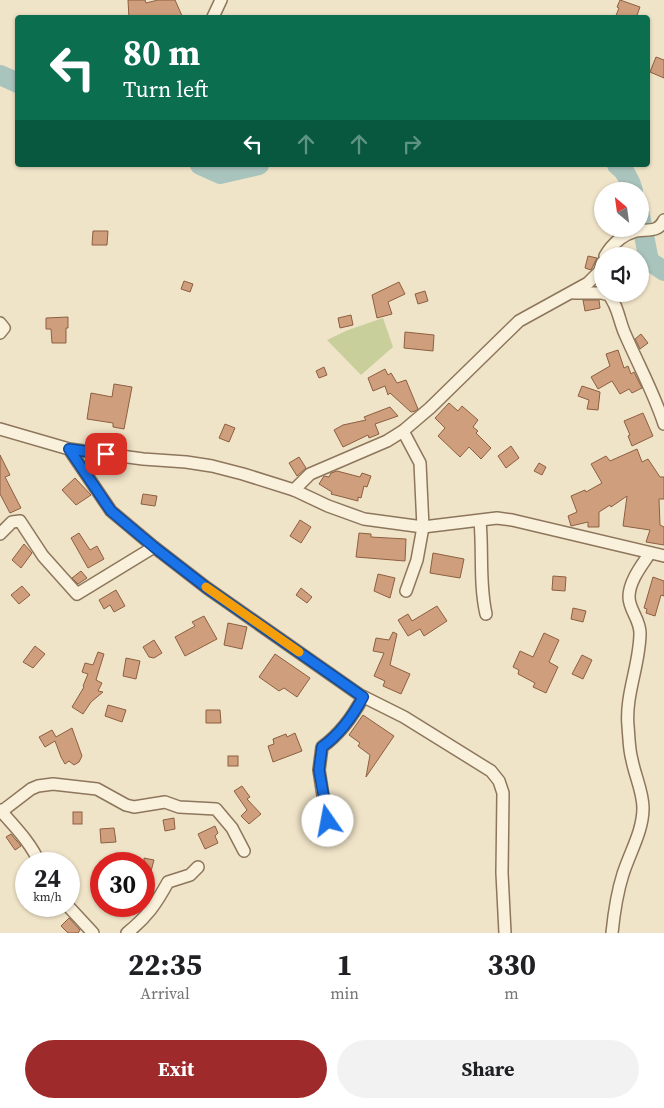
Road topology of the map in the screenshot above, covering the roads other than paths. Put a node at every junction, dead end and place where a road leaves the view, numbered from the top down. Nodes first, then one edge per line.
1 (221, 0) edge
2 (214, 15) edge
3 (664, 220) edge
4 (610, 247) edge
5 (594, 279) edge
6 (574, 293) junction
7 (594, 294) edge
8 (613, 302) edge
9 (0, 323) edge
10 (0, 333) edge
11 (664, 424) edge
12 (0, 429) edge
13 (403, 431) junction
14 (69, 449) junction
15 (294, 490) junction
16 (480, 521) junction
17 (423, 528) junction
18 (0, 534) edge
19 (154, 547) junction
20 (650, 553) junction
21 (664, 556) edge
22 (406, 591) dead end
23 (486, 614) dead end
24 (363, 697) junction
25 (1, 811) edge
26 (328, 828) dead end
27 (244, 851) dead end
28 (35, 852) edge
29 (198, 867) dead end
30 (78, 917) edge
31 (93, 933) edge
32 (128, 933) edge
33 (505, 933) edge
34 (612, 933) edge

1 - 2 street
3 - 4 street
5 - 6 street
6 - 7 street
6 - 13 street
8 - 11 street
9 - 10 street
12 - 14 street
13 - 15 street
13 - 17 street
14 - 15 street
14 - 19 street
15 - 17 street
16 - 17 street
16 - 20 street
16 - 23 street
17 - 22 street
18 - 19 street
19 - 24 street
20 - 21 street
20 - 34 street
24 - 26 street
24 - 33 street
25 - 27 street
25 - 28 street
29 - 32 street
30 - 31 street

